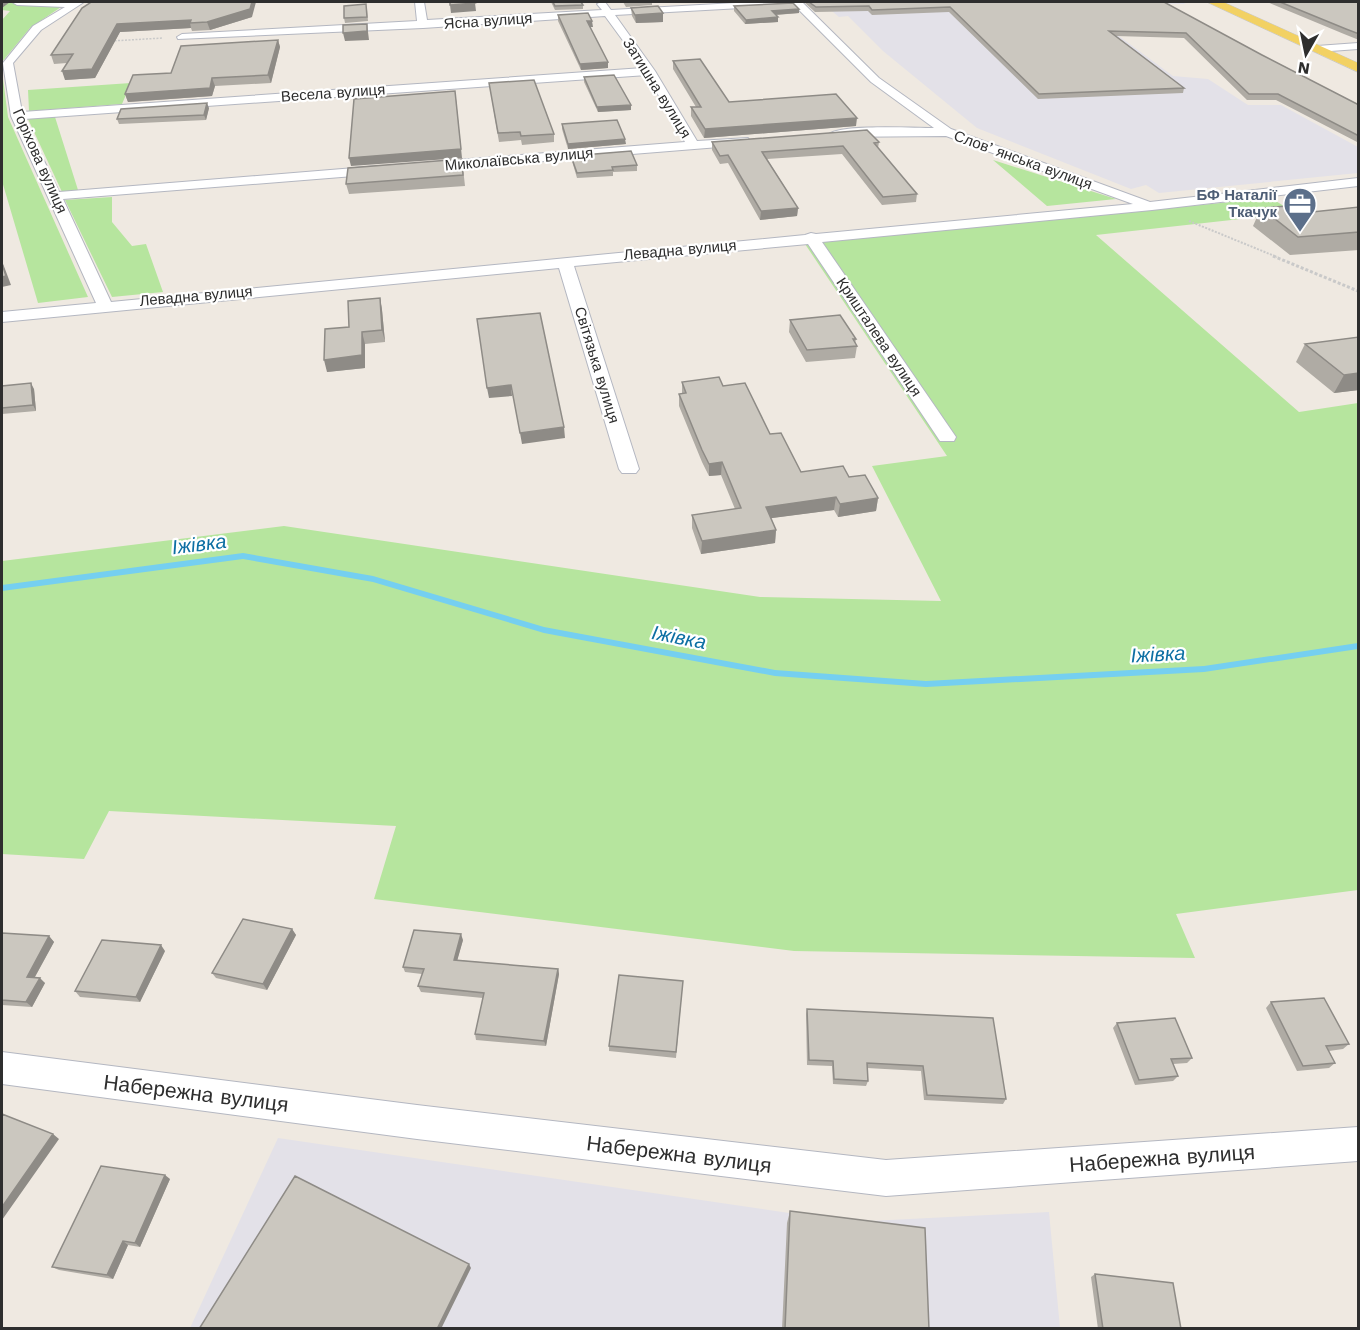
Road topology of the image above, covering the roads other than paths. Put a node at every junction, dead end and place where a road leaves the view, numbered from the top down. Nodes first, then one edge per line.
1 (17, 2) edge
2 (419, 2) edge
3 (600, 2) edge
4 (795, 2) edge
5 (1213, 2) edge
6 (76, 3) edge
7 (607, 13) junction
8 (423, 25) junction
9 (182, 37) road end
10 (1359, 46) edge
11 (1317, 49) junction
12 (1359, 68) edge
13 (650, 71) junction
14 (17, 116) junction
15 (947, 132) junction
16 (818, 135) edge
17 (761, 140) edge
18 (693, 145) junction
19 (421, 167) edge
20 (398, 169) edge
21 (1359, 182) edge
22 (55, 196) junction
23 (1152, 206) junction
24 (811, 237) junction
25 (565, 261) junction
26 (105, 305) junction
27 (2, 317) edge
28 (947, 437) dead end
29 (629, 469) dead end
30 (2, 1068) edge
31 (1359, 1144) edge

1 - 6 street
2 - 8 street
3 - 7 street, Затишна вулиця
4 - 7 street, Ясна вулиця
4 - 15 street, Словʼянська вулиця
5 - 11 main road
6 - 14 street, Горіхова вулиця
7 - 8 street, Ясна вулиця
7 - 13 street, Затишна вулиця
8 - 9 street, Ясна вулиця
10 - 11 street
11 - 12 main road
13 - 14 street, Весела вулиця
13 - 18 street, Затишна вулиця
14 - 22 street, Горіхова вулиця
15 - 16 street
15 - 23 street, Словʼянська вулиця
17 - 18 street, Миколаївська вулиця
18 - 19 street, Миколаївська вулиця
20 - 22 street
21 - 23 street, Левадна вулиця
22 - 26 street, Горіхова вулиця
23 - 24 street, Левадна вулиця
24 - 25 street, Левадна вулиця
24 - 28 street, Кришталева вулиця
25 - 26 street, Левадна вулиця
25 - 29 street, Світязька вулиця
26 - 27 street, Левадна вулиця
30 - 31 street, Набережна вулиця

